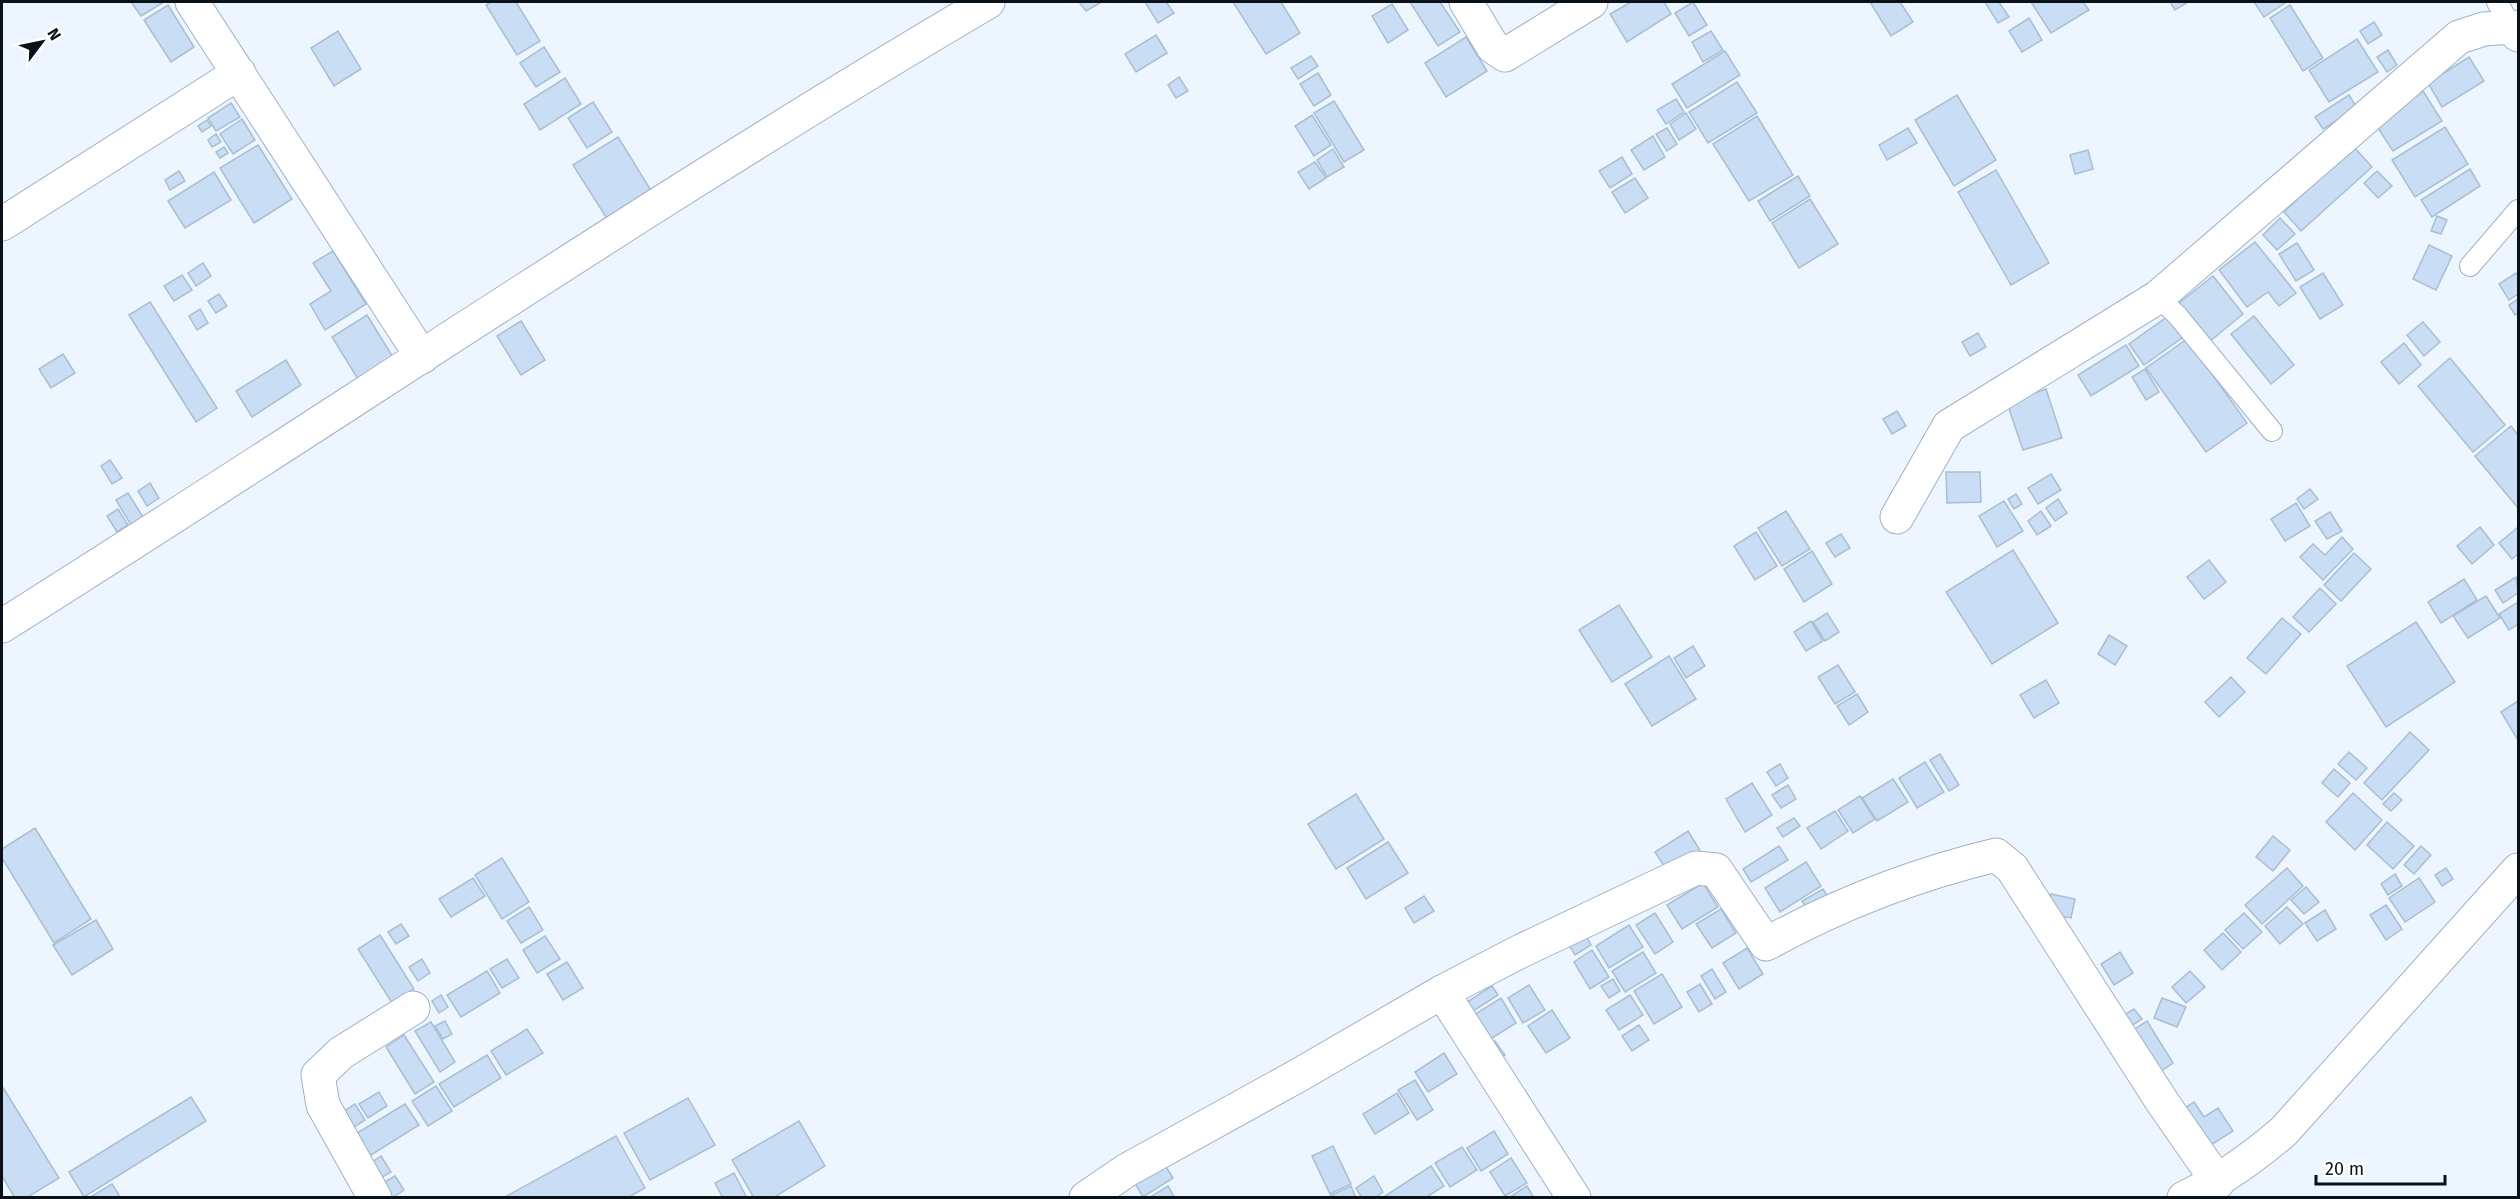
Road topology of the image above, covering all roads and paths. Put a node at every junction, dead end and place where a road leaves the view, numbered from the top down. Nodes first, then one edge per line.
1 (192, 2) edge
2 (988, 2) edge
3 (1466, 2) edge
4 (1591, 2) edge
5 (2509, 21) edge
6 (238, 73) junction
7 (2518, 210) edge
8 (2, 224) edge
9 (2470, 266) dead end
10 (2158, 297) junction
11 (422, 357) junction
12 (2272, 431) dead end
13 (1897, 517) dead end
14 (2, 626) edge
15 (2518, 870) edge
16 (1442, 992) junction
17 (413, 1008) dead end
18 (2218, 1182) junction
19 (375, 1197) edge
20 (1086, 1197) edge
21 (1574, 1197) edge
22 (2184, 1197) edge

1 - 6 street
2 - 11 street
3 - 4 street
5 - 10 street
6 - 8 street
6 - 11 street
7 - 9 lane
10 - 12 lane
10 - 13 street
11 - 14 street
15 - 18 street
16 - 18 street
16 - 20 street
16 - 21 street
17 - 19 street
18 - 22 street

